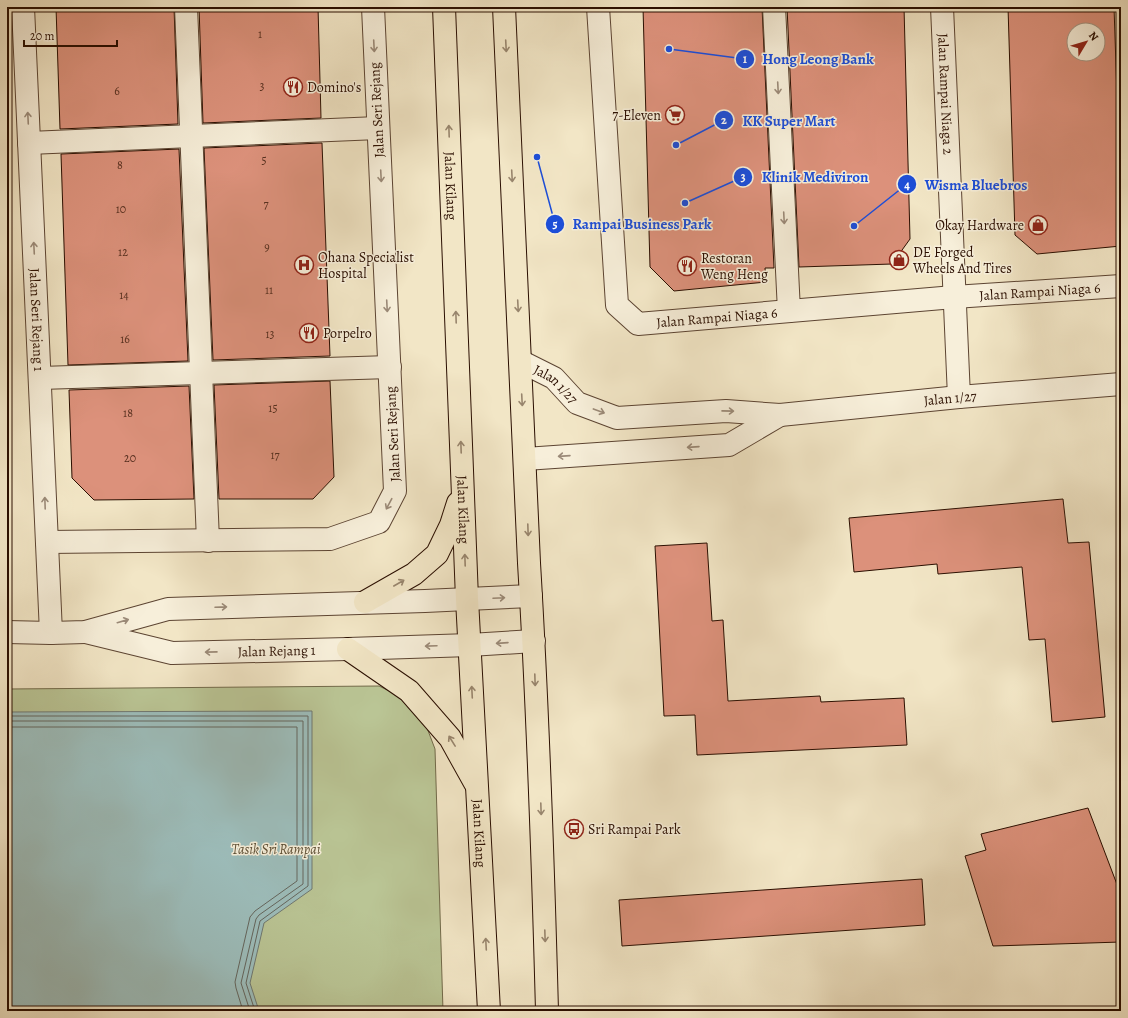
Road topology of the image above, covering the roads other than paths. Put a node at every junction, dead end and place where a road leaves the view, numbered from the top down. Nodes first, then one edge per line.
1 (23, 7) edge
2 (186, 7) edge
3 (373, 7) edge
4 (444, 7) edge
5 (504, 7) edge
6 (598, 7) edge
7 (774, 7) edge
8 (942, 7) edge
9 (378, 128) junction
10 (192, 136) junction
11 (29, 143) junction
12 (1121, 286) edge
13 (954, 297) junction
14 (789, 311) junction
15 (520, 361) junction
16 (390, 367) junction
17 (201, 373) junction
18 (40, 378) junction
19 (1121, 384) edge
20 (959, 397) junction
21 (780, 415) junction
22 (525, 459) junction
23 (462, 486) junction
24 (208, 541) junction
25 (47, 542) junction
26 (531, 596) junction
27 (467, 599) junction
28 (365, 602) junction
29 (7, 632) edge
30 (85, 632) junction
31 (50, 633) junction
32 (534, 641) junction
33 (470, 645) junction
34 (348, 649) junction
35 (478, 787) junction
36 (489, 1011) edge
37 (547, 1011) edge

11 -> 1 street, Jalan Seri Rejang 1
2 - 10 street
3 -> 9 street, Jalan Seri Rejang
23 -> 4 main road, Jalan Kilang
5 -> 15 main road
6 - 14 street, Jalan Rampai Niaga 6
7 -> 14 street
8 - 13 street, Jalan Rampai Niaga 2
9 - 10 street
9 -> 16 street, Jalan Seri Rejang
10 - 11 street
10 - 17 street
18 -> 11 street, Jalan Seri Rejang 1
12 - 13 street, Jalan Rampai Niaga 6
13 - 14 street, Jalan Rampai Niaga 6
13 - 20 street, Jalan Rampai Niaga 2
15 -> 21 street, Jalan 1/27
15 -> 22 main road
16 - 17 street
16 -> 24 street, Jalan Seri Rejang
17 - 18 street
17 - 24 street
25 -> 18 street, Jalan Seri Rejang 1
19 - 20 street, Jalan 1/27
20 - 21 street, Jalan 1/27
21 -> 22 street, Jalan 1/27
22 -> 26 main road
27 -> 23 main road, Jalan Kilang
28 -> 23 main road
24 - 25 street, Jalan Seri Rejang
25 - 31 street, Jalan Seri Rejang 1
27 -> 26 street, Jalan Rejang 1
26 - 32 main road
27 - 28 street, Jalan Rejang 1
27 - 33 main road, Jalan Kilang
30 -> 28 street, Jalan Rejang 1
29 - 31 street, Jalan Rejang 1
30 - 31 street, Jalan Rejang 1
34 -> 30 street, Jalan Rejang 1
32 -> 33 street, Jalan Rejang 1
32 -> 37 main road
33 -> 34 street, Jalan Rejang 1
35 -> 33 main road, Jalan Kilang
35 -> 34 main road
36 -> 35 main road, Jalan Kilang

